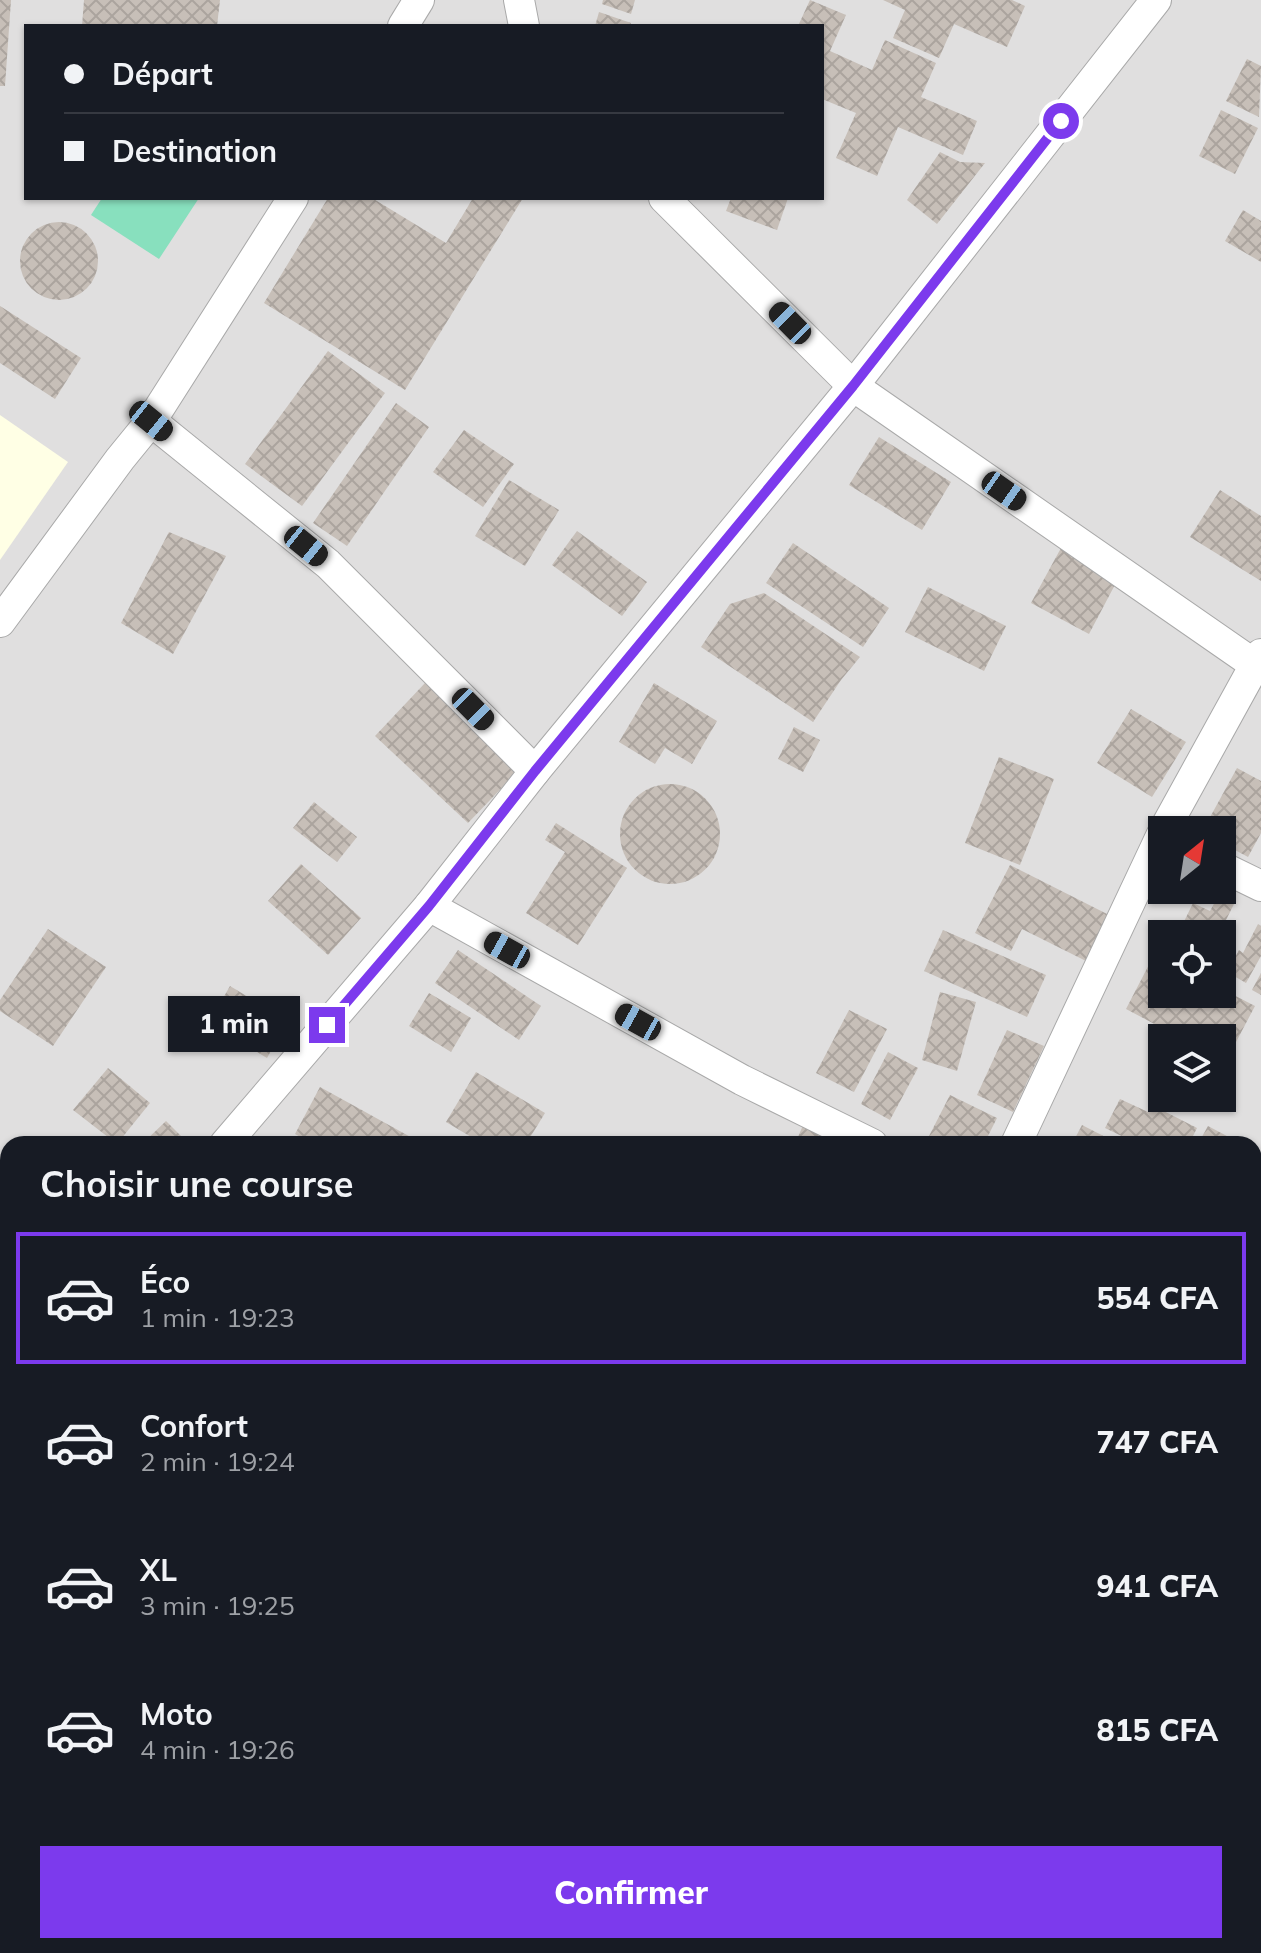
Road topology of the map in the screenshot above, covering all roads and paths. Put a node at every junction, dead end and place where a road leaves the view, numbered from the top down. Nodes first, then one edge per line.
1 (419, 0) edge
2 (519, 0) edge
3 (1156, 0) edge
4 (404, 24) edge
5 (524, 24) edge
6 (292, 200) edge
7 (666, 200) edge
8 (853, 386) junction
9 (151, 421) junction
10 (0, 622) edge
11 (1259, 663) edge
12 (535, 771) junction
13 (1173, 816) edge
14 (1148, 865) edge
15 (1236, 874) edge
16 (1261, 886) edge
17 (429, 906) junction
18 (232, 1136) edge
19 (856, 1136) edge
20 (1020, 1136) edge

1 - 4 street
2 - 5 street
3 - 8 street
6 - 9 street
7 - 8 street
8 - 11 street
8 - 12 street
9 - 10 street
9 - 12 street
11 - 13 street
12 - 17 street
14 - 20 street
15 - 16 street
17 - 18 street
17 - 19 street

